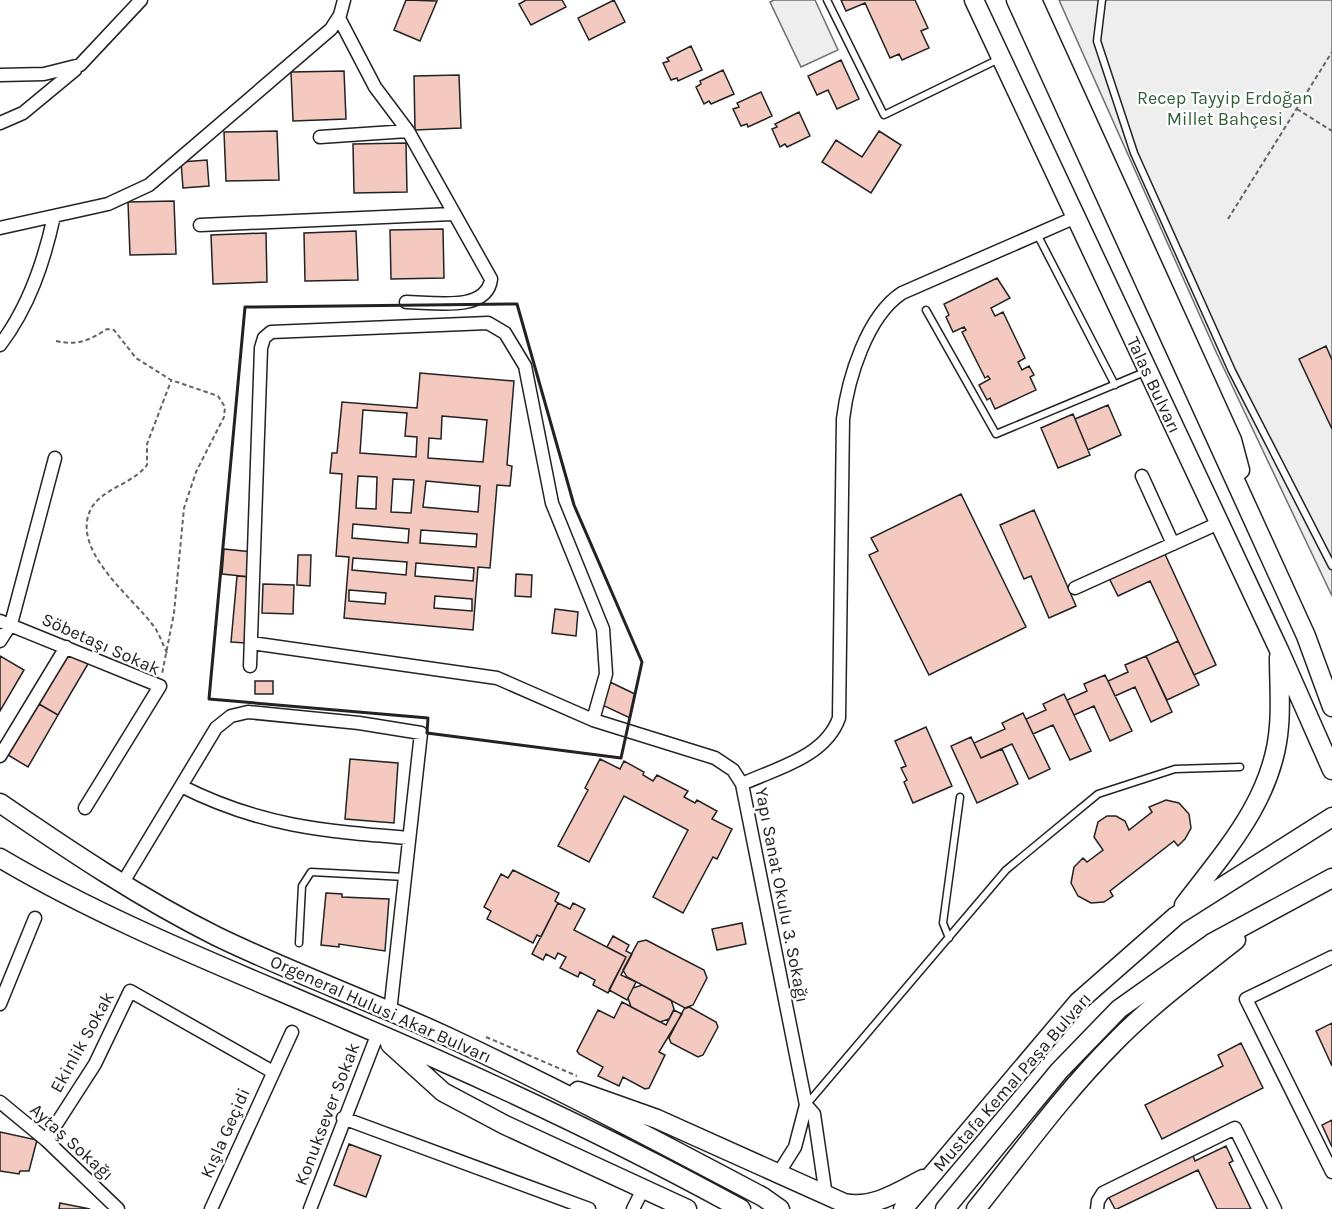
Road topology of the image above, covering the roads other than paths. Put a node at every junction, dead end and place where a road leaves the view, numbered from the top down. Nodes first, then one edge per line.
1 (141, 0) edge
2 (344, 0) edge
3 (827, 0) edge
4 (974, 0) edge
5 (1016, 0) edge
6 (1032, 0) edge
7 (1102, 0) edge
8 (339, 18) junction
9 (1000, 58) junction
10 (80, 65) junction
11 (0, 75) edge
12 (0, 123) edge
13 (408, 131) junction
14 (320, 137) dead end
15 (452, 214) junction
16 (54, 216) junction
17 (1076, 217) junction
18 (200, 225) dead end
19 (0, 228) edge
20 (1037, 234) junction
21 (406, 302) dead end
22 (926, 310) dead end
23 (0, 345) edge
24 (1148, 371) junction
25 (1114, 386) junction
26 (55, 458) dead end
27 (1142, 476) dead end
28 (1219, 523) junction
29 (1257, 530) junction
30 (1173, 544) junction
31 (1332, 566) edge
32 (1075, 588) dead end
33 (5, 622) edge
34 (0, 641) edge
35 (251, 643) junction
36 (1309, 646) junction
37 (66, 647) junction
38 (1279, 650) junction
39 (250, 666) dead end
40 (1332, 684) edge
41 (1332, 707) edge
42 (593, 720) junction
43 (0, 756) edge
44 (1240, 766) dead end
45 (1332, 770) edge
46 (742, 784) junction
47 (181, 786) junction
48 (960, 797) dead end
49 (0, 803) edge
50 (85, 808) dead end
51 (1332, 817) edge
52 (409, 838) junction
53 (0, 858) edge
54 (405, 877) junction
55 (1332, 878) edge
56 (122, 884) junction
57 (1278, 907) junction
58 (1176, 916) junction
59 (35, 918) dead end
60 (949, 938) junction
61 (299, 943) dead end
62 (1332, 957) edge
63 (0, 1004) edge
64 (390, 1012) junction
65 (292, 1032) dead end
66 (378, 1033) junction
67 (273, 1072) junction
68 (538, 1079) junction
69 (0, 1102) edge
70 (806, 1105) junction
71 (343, 1118) junction
72 (46, 1140) junction
73 (1332, 1172) edge
74 (778, 1174) junction
75 (930, 1175) junction
76 (643, 1189) junction
77 (826, 1196) junction
78 (774, 1206) edge
79 (635, 1208) edge
80 (118, 1209) edge
81 (211, 1209) edge
82 (310, 1209) edge
83 (588, 1209) edge
84 (687, 1209) edge
85 (741, 1209) edge
86 (903, 1209) edge
87 (945, 1209) edge
88 (976, 1209) edge
89 (1097, 1209) edge
90 (1275, 1209) edge

1 - 10 street
2 - 8 street
3 - 9 lane
4 - 9 main road, Talas Bulvarı
5 - 29 main road, Talas Bulvarı
6 - 29 main road
7 - 31 lane
8 - 13 street
8 - 16 street
9 - 17 main road, Talas Bulvarı
10 - 11 street
10 - 12 street
13 - 14 street
13 - 15 street
15 - 18 street
15 - 21 street
16 - 19 street
16 - 23 street
17 - 20 street
17 - 24 main road, Talas Bulvarı
20 - 25 lane
20 - 46 street
22 - 25 lane
24 - 25 lane
24 - 28 main road, Talas Bulvarı
26 - 33 street
27 - 30 street
28 - 30 street
28 - 38 main road, Talas Bulvarı
29 - 36 main road, Talas Bulvarı
30 - 32 street
33 - 34 street
33 - 37 street, Söbetaşı Sokak
35 - 39 street
35 - 42 street, Yapı Sanat Okulu 3. Sokağı
35 - 42 street
36 - 40 main road
36 - 41 main road, Talas Bulvarı
37 - 43 street
37 - 50 street, Söbetaşı Sokak
38 - 45 main road, Talas Bulvarı
38 - 58 main road
42 - 46 street, Yapı Sanat Okulu 3. Sokağı
44 - 60 lane
46 - 70 street, Yapı Sanat Okulu 3. Sokağı
47 - 52 street
47 - 52 street
47 - 56 street
48 - 60 lane
49 - 56 main road, Orgeneral Hulusi Akar Bulvarı
51 - 58 main road, Mustafa Kemal Paşa Bulvarı
52 - 54 street
53 - 66 main road, Orgeneral Hulusi Akar Bulvarı
54 - 61 lane
54 - 64 street
55 - 57 main road, Mustafa Kemal Paşa Bulvarı
56 - 64 main road, Orgeneral Hulusi Akar Bulvarı
57 - 87 main road, Mustafa Kemal Paşa Bulvarı
57 - 88 main road
58 - 75 main road, Mustafa Kemal Paşa Bulvarı
59 - 63 street
60 - 70 lane
62 - 73 street
64 - 68 main road, Orgeneral Hulusi Akar Bulvarı
65 - 67 street, Kışla Geçidi
66 - 71 street, Konuksever Sokak
66 - 76 main road
66 - 85 main road, Orgeneral Hulusi Akar Bulvarı
67 - 72 street, Ekinlik Sokak
67 - 81 street, Kışla Geçidi
68 - 74 main road
68 - 78 main road, Orgeneral Hulusi Akar Bulvarı
69 - 72 street, Aytaş Sokağı
70 - 74 street, Yapı Sanat Okulu 3. Sokağı
70 - 77 street, Yapı Sanat Okulu 3. Sokağı
71 - 82 street, Konuksever Sokak
71 - 83 street
72 - 80 street, Aytaş Sokağı
74 - 77 main road
75 - 77 main road
75 - 86 main road, Mustafa Kemal Paşa Bulvarı
76 - 79 street
76 - 84 main road
89 - 90 street

